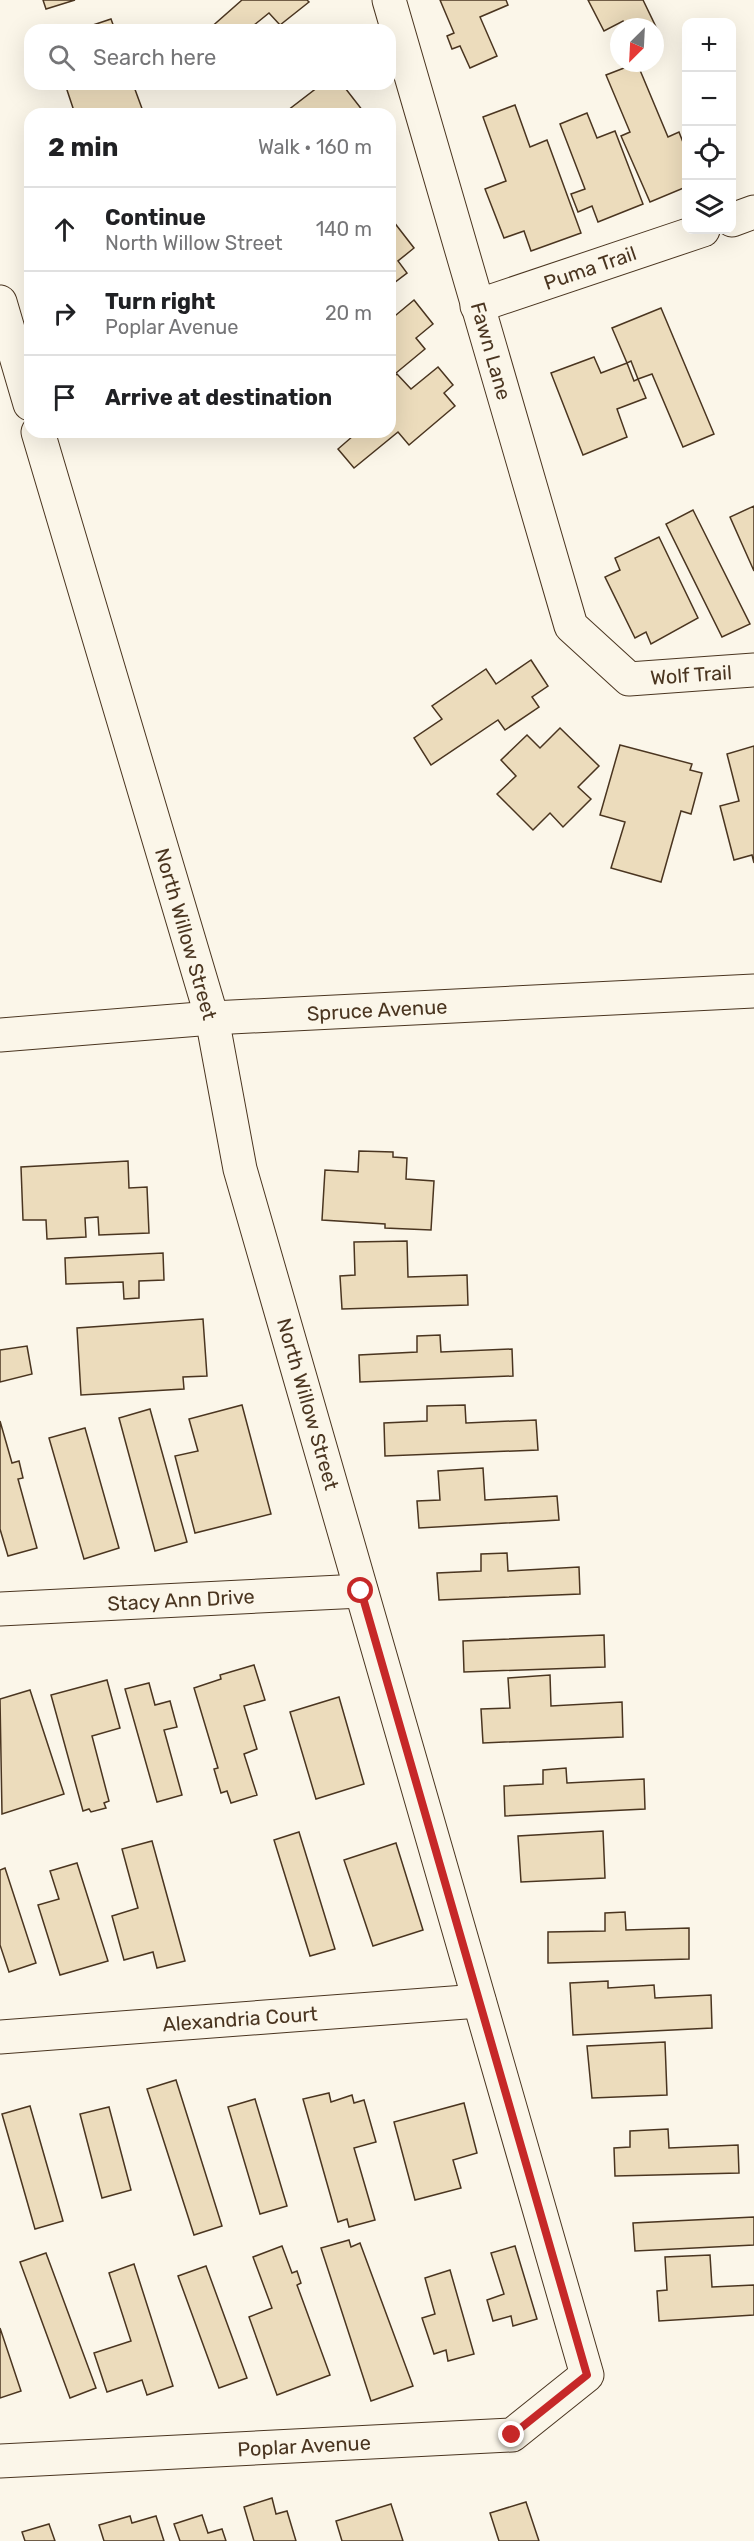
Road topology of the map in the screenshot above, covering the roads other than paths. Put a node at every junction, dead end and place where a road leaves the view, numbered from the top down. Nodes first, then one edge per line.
1 (389, 0) edge
2 (396, 24) edge
3 (396, 24) edge
4 (754, 212) edge
5 (736, 219) edge
6 (691, 234) edge
7 (0, 302) edge
8 (477, 306) junction
9 (24, 384) edge
10 (40, 438) edge
11 (754, 670) edge
12 (629, 679) joint
13 (754, 992) edge
14 (212, 1018) junction
15 (0, 1035) edge
16 (361, 1591) junction
17 (0, 1609) edge
18 (479, 2001) junction
19 (0, 2037) edge
20 (587, 2375) joint
21 (0, 2461) edge

1 - 2 street, Fawn Lane
3 - 8 street, Fawn Lane
4 - 5 street
6 - 8 street, Puma Trail
7 - 9 street
8 - 12 street, Fawn Lane
10 - 14 street, North Willow Street
11 - 12 street, Wolf Trail
13 - 14 street, Spruce Avenue
14 - 15 street, Spruce Avenue
14 - 16 street, North Willow Street
16 - 17 street, Stacy Ann Drive
16 - 18 street, North Willow Street
18 - 19 street, Alexandria Court
18 - 20 street, North Willow Street
20 - 21 street, Poplar Avenue

